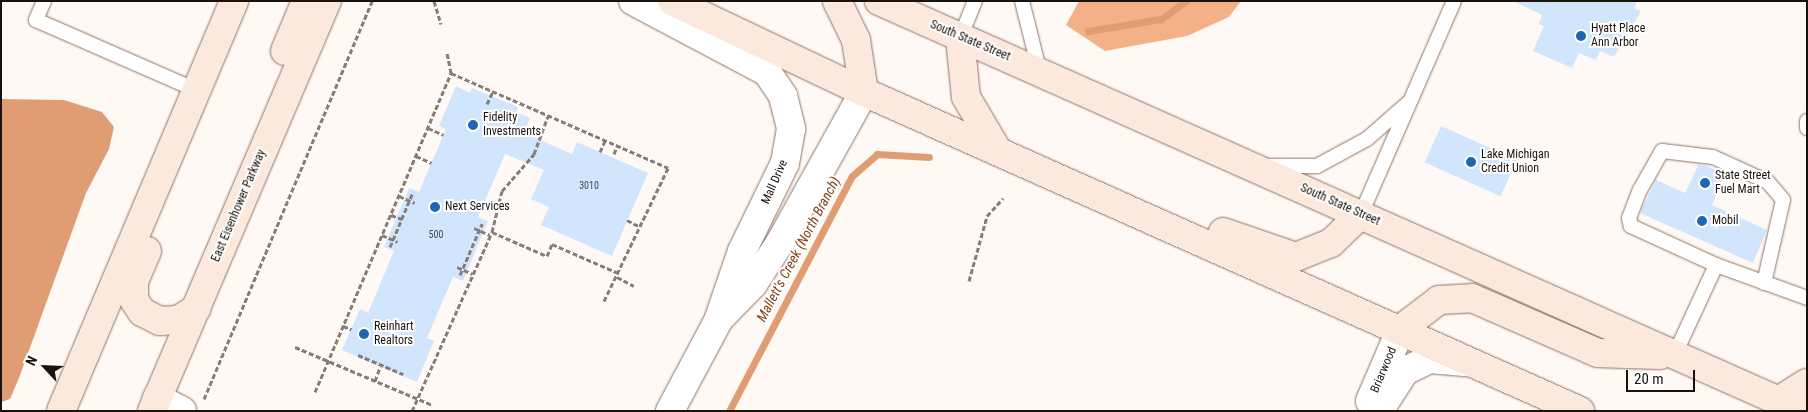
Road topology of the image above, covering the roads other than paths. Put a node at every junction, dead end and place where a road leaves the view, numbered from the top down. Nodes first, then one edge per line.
1 (44, 1) edge
2 (234, 1) edge
3 (253, 1) edge
4 (306, 1) edge
5 (327, 1) edge
6 (633, 1) edge
7 (672, 1) edge
8 (837, 1) edge
9 (879, 1) edge
10 (975, 1) edge
11 (1022, 1) edge
12 (1454, 1) edge
13 (960, 38) junction
14 (1039, 69) junction
15 (196, 90) junction
16 (864, 92) junction
17 (1412, 99) junction
18 (996, 148) junction
19 (1252, 166) junction
20 (1093, 192) junction
21 (1361, 214) junction
22 (218, 255) junction
23 (1716, 266) junction
24 (1764, 283) junction
25 (1807, 298) edge
26 (197, 308) junction
27 (718, 321) junction
28 (1401, 329) junction
29 (1674, 356) junction
30 (1471, 362) junction
31 (1807, 383) edge
32 (155, 405) edge
33 (193, 406) edge
34 (1779, 407) edge
35 (61, 411) edge
36 (670, 411) edge
37 (1366, 411) edge
38 (1379, 411) edge
39 (1580, 411) edge

1 - 15 lane
2 - 15 main road
3 - 26 main road
4 - 22 main road
5 - 22 main road, East Eisenhower Parkway
6 - 27 street, Mall Drive
7 - 16 main road
8 - 16 main road
9 - 13 main road, South State Street
10 - 13 lane
11 - 14 lane
12 - 17 lane
13 - 14 main road, South State Street
13 - 18 main road
14 - 19 main road, South State Street
15 - 35 main road
16 - 18 main road
16 - 27 street, Mall Drive
17 - 19 lane
17 - 21 lane
18 - 20 main road
19 - 21 main road, South State Street
20 - 21 main road
20 - 28 main road
21 - 29 main road, South State Street
22 - 26 main road, East Eisenhower Parkway
23 - 24 lane
23 - 24 lane
23 - 29 lane
24 - 25 lane
26 - 32 main road, East Eisenhower Parkway
27 - 36 street, Mall Drive
28 - 29 main road
28 - 30 main road
28 - 37 street, Briarwood
29 - 34 main road, South State Street
30 - 38 street, Briarwood
30 - 39 main road
31 - 34 main road
32 - 33 street

